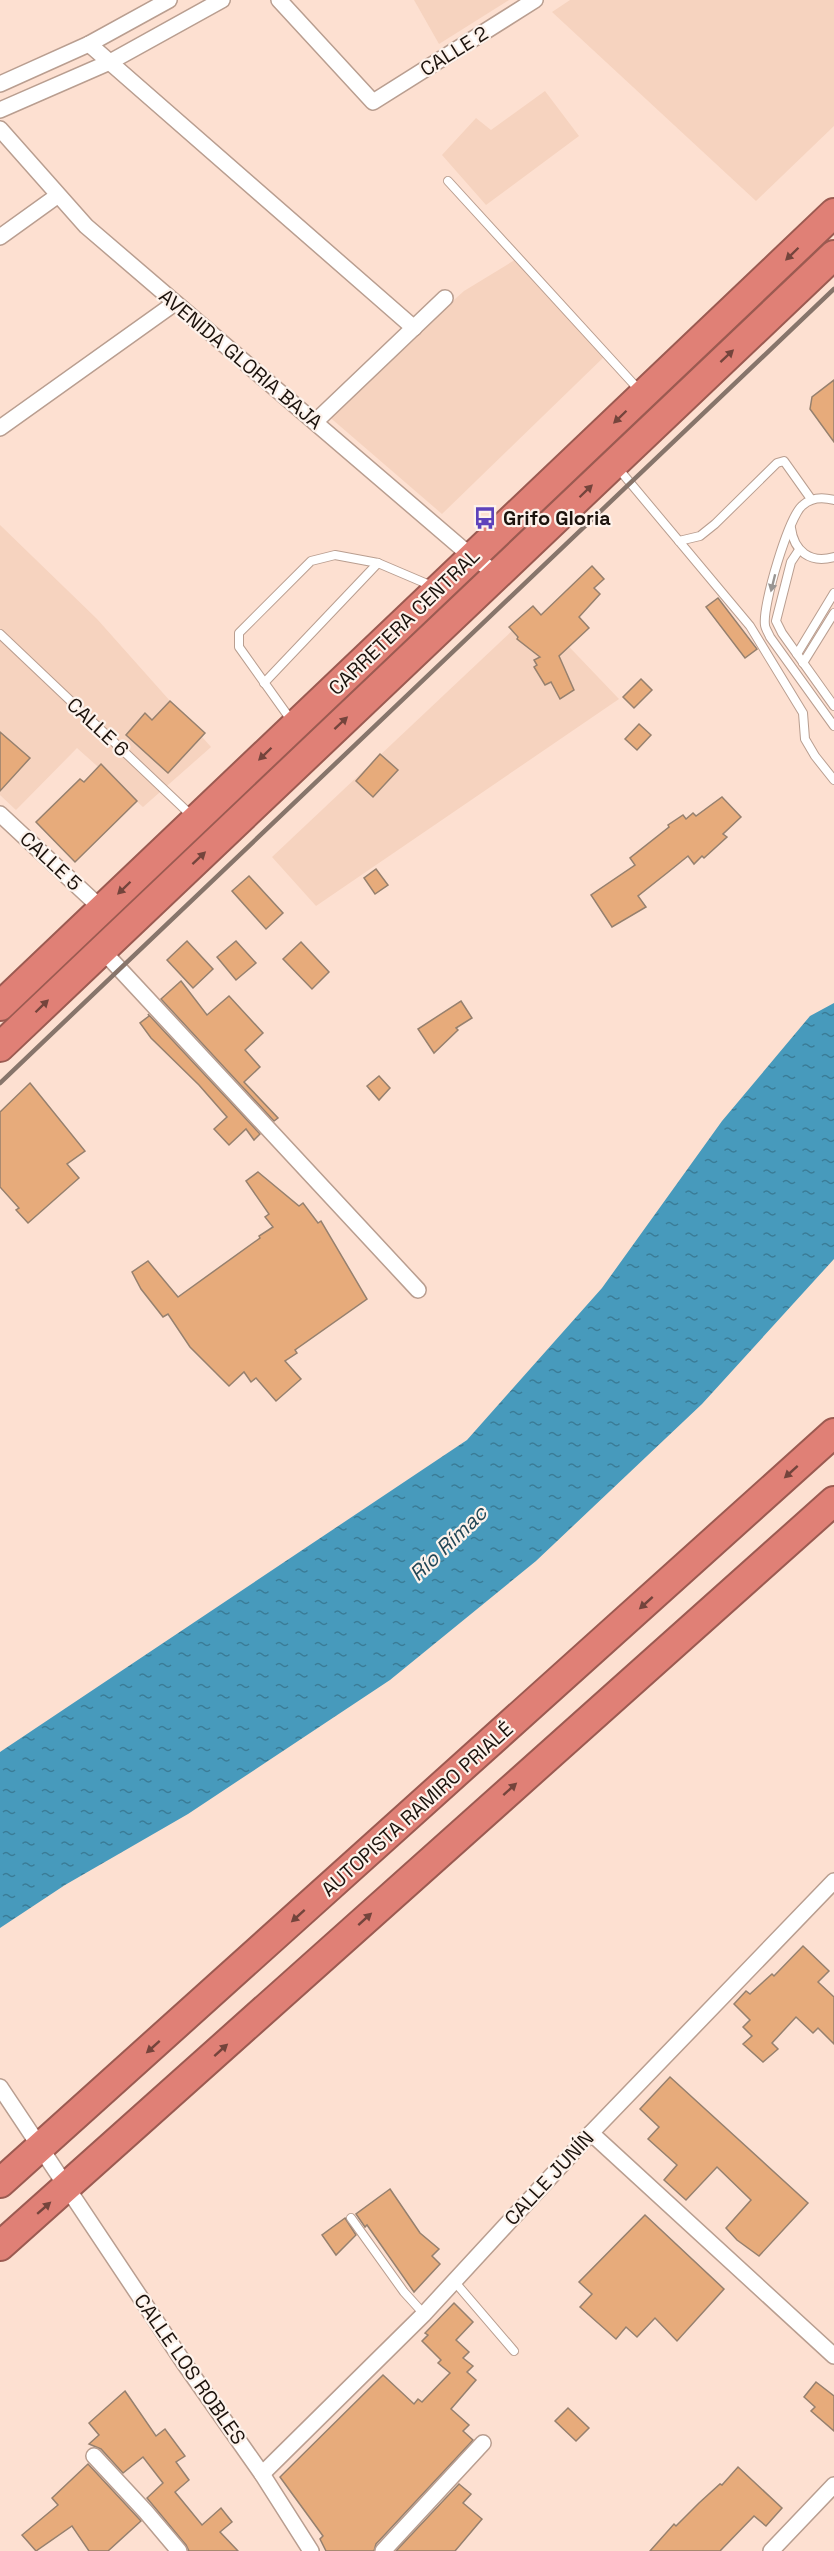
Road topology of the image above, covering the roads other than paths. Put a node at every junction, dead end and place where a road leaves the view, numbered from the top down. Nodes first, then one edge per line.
1 (169, 0) edge
2 (222, 0) edge
3 (279, 0) edge
4 (535, 0) edge
5 (89, 44) junction
6 (110, 62) junction
7 (0, 84) edge
8 (0, 110) edge
9 (0, 129) edge
10 (448, 182) dead end
11 (57, 196) junction
12 (834, 213) edge
13 (0, 237) edge
14 (834, 255) edge
15 (446, 298) dead end
16 (175, 303) junction
17 (414, 328) junction
18 (644, 394) junction
19 (315, 422) junction
20 (0, 428) edge
21 (614, 464) junction
22 (812, 500) junction
23 (834, 500) edge
24 (791, 528) junction
25 (679, 542) junction
26 (799, 550) junction
27 (472, 557) junction
28 (834, 557) edge
29 (378, 563) junction
30 (498, 574) junction
31 (439, 588) junction
32 (834, 593) edge
33 (834, 613) edge
34 (830, 626) edge
35 (0, 634) edge
36 (797, 654) junction
37 (803, 663) junction
38 (264, 683) junction
39 (834, 706) edge
40 (295, 726) junction
41 (834, 726) edge
42 (834, 780) edge
43 (0, 814) edge
44 (196, 820) junction
45 (102, 909) junction
46 (102, 950) junction
47 (0, 1006) edge
48 (0, 1047) edge
49 (418, 1290) dead end
50 (834, 1433) edge
51 (834, 1501) edge
52 (834, 1881) edge
53 (0, 2087) edge
54 (591, 2133) junction
55 (40, 2148) junction
56 (0, 2183) edge
57 (67, 2189) junction
58 (351, 2218) dead end
59 (0, 2247) edge
60 (454, 2281) junction
61 (424, 2314) junction
62 (514, 2351) dead end
63 (834, 2356) edge
64 (483, 2443) dead end
65 (94, 2456) dead end
66 (262, 2474) junction
67 (834, 2485) edge
68 (179, 2551) edge
69 (311, 2551) edge
70 (382, 2551) edge
71 (771, 2551) edge

1 - 5 street
2 - 6 street
3 - 4 street, CALLE 2
5 - 6 street
5 - 7 street
6 - 8 street
6 - 17 street
9 - 11 street, AVENIDA GLORIA BAJA
10 - 18 lane
11 - 13 street
11 - 16 street, AVENIDA GLORIA BAJA
12 -> 18 highway, CARRETERA CENTRAL
21 -> 14 highway, CARRETERA CENTRAL
15 - 17 street
16 - 19 street, AVENIDA GLORIA BAJA
16 - 20 street
17 - 19 street
18 -> 27 highway, CARRETERA CENTRAL
19 - 27 street, AVENIDA GLORIA BAJA
21 - 25 lane
30 -> 21 highway, CARRETERA CENTRAL
22 - 23 lane
22 - 24 lane
22 - 25 lane
24 - 26 lane
24 -> 41 lane
25 - 42 lane
26 - 28 lane
26 - 36 lane
27 - 30 street, AVENIDA GLORIA BAJA
27 - 31 highway, CARRETERA CENTRAL
29 - 31 lane
29 - 38 lane
29 - 38 lane
46 -> 30 highway, CARRETERA CENTRAL
31 - 40 highway, CARRETERA CENTRAL
32 - 36 lane
33 - 34 lane
34 - 37 lane
35 - 44 lane, CALLE 6
36 - 37 lane
37 - 39 lane
38 - 40 lane
40 -> 44 highway, CARRETERA CENTRAL
43 - 45 street, CALLE 5
44 -> 45 highway, CARRETERA CENTRAL
45 - 47 highway, CARRETERA CENTRAL
48 -> 46 highway, CARRETERA CENTRAL
46 - 49 street
50 -> 55 highway, AUTOPISTA RAMIRO PRIALÉ
57 -> 51 highway
52 - 54 street, CALLE JUNÍN
53 - 55 street, CALLE LOS ROBLES
54 - 60 street, CALLE JUNÍN
54 - 63 street
55 - 56 highway, AUTOPISTA RAMIRO PRIALÉ
55 - 57 street, CALLE LOS ROBLES
59 -> 57 highway
57 - 66 street, CALLE LOS ROBLES
58 - 61 lane
60 - 61 street, CALLE JUNÍN
60 - 62 lane
61 - 66 street, CALLE JUNÍN
64 - 70 street
65 - 68 street
66 - 69 street, CALLE LOS ROBLES
67 - 71 street

